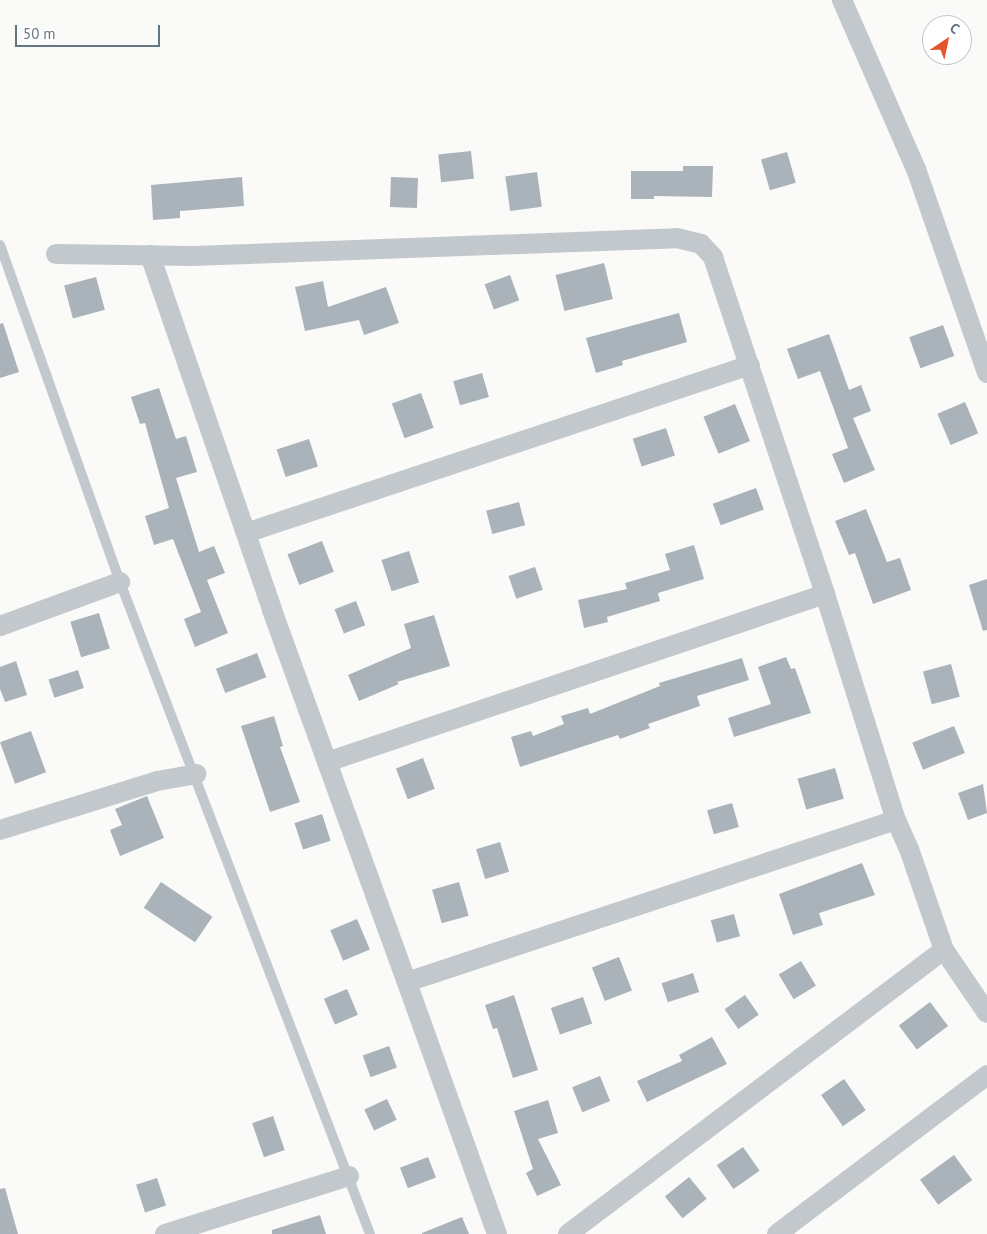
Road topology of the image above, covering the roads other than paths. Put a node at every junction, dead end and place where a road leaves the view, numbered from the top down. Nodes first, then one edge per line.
1 (842, 0) edge
2 (0, 245) edge
3 (56, 254) dead end
4 (150, 255) junction
5 (750, 365) junction
6 (987, 373) edge
7 (246, 533) junction
8 (120, 582) junction
9 (826, 594) junction
10 (2, 625) edge
11 (327, 762) junction
12 (196, 774) junction
13 (896, 820) junction
14 (0, 830) edge
15 (944, 950) junction
16 (407, 982) junction
17 (987, 1013) edge
18 (987, 1075) edge
19 (349, 1176) junction
20 (165, 1234) edge
21 (370, 1234) edge
22 (497, 1234) edge
23 (568, 1234) edge
24 (777, 1234) edge

1 - 6 street
2 - 8 lane
3 - 4 street
4 - 5 street
4 - 7 street
5 - 7 street
5 - 9 street
7 - 11 street
8 - 10 street
8 - 12 lane
9 - 11 street
9 - 13 street
11 - 16 street
12 - 14 street
12 - 19 lane
13 - 15 street
13 - 16 street
15 - 17 street
15 - 23 street
16 - 22 street
18 - 24 street
19 - 20 street
19 - 21 lane

